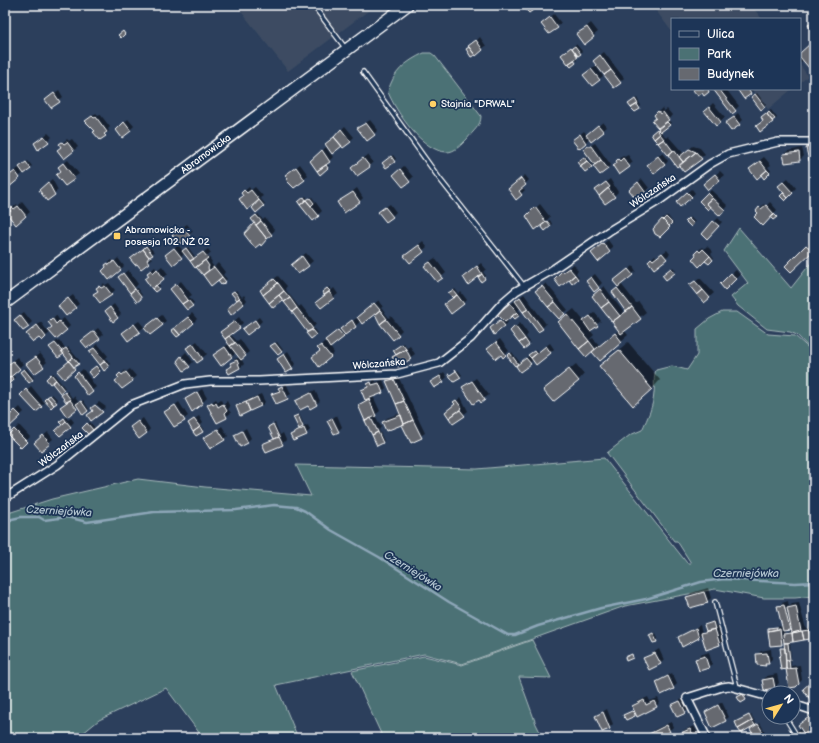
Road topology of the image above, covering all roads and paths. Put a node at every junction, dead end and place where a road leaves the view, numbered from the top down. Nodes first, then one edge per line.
1 (313, 5) edge
2 (407, 5) edge
3 (347, 50) junction
4 (363, 72) dead end
5 (814, 142) edge
6 (524, 286) junction
7 (5, 303) edge
8 (5, 498) edge
9 (715, 602) dead end
10 (737, 687) junction
11 (761, 694) edge
12 (801, 707) edge
13 (814, 711) edge
14 (790, 725) edge
15 (707, 738) edge
16 (798, 738) edge

1 - 3 lane
2 - 3 main road, Abramowicka
3 - 7 main road, Abramowicka
4 - 6 lane
5 - 6 street, Wólczańska
6 - 8 street, Wólczańska
9 - 10 lane
10 - 11 street
10 - 15 street
12 - 13 street
14 - 16 lane

